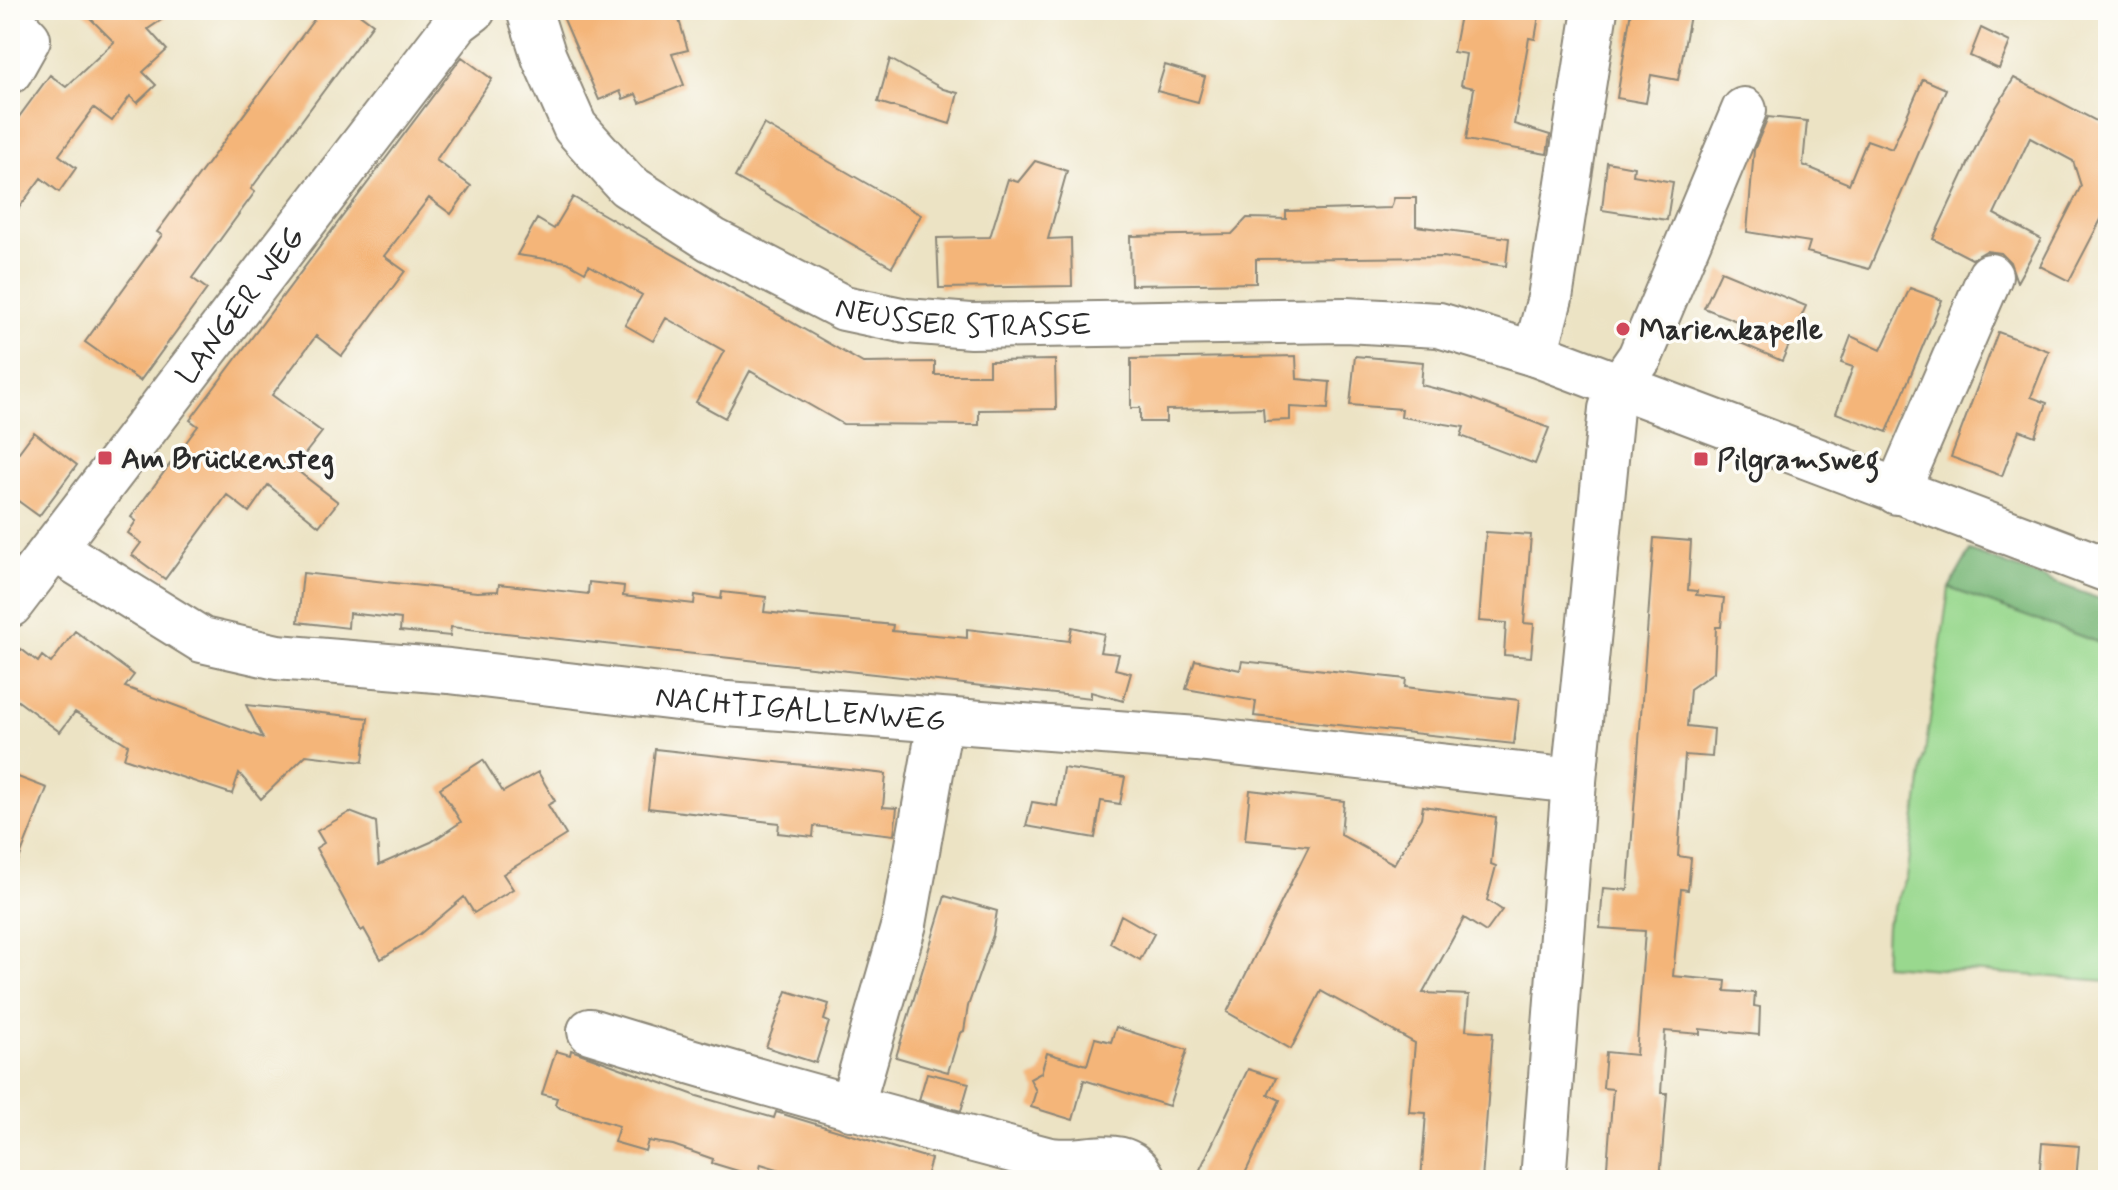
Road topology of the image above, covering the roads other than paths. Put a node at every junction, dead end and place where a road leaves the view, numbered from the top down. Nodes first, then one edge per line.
1 (473, 10) edge
2 (529, 10) edge
3 (1595, 10) edge
4 (10, 20) edge
5 (10, 71) edge
6 (1744, 110) dead end
7 (1990, 276) dead end
8 (1535, 354) junction
9 (1619, 387) junction
10 (1897, 492) junction
11 (2108, 570) edge
12 (27, 575) edge
13 (940, 722) junction
14 (1574, 781) junction
15 (590, 1031) dead end
16 (851, 1108) junction
17 (1075, 1172) edge
18 (1144, 1180) edge
19 (1543, 1180) edge

1 - 12 street, LANGER WEG
2 - 8 street, NEUSSER STRASSE
3 - 8 street
4 - 5 street
6 - 9 street
7 - 10 street
8 - 9 street, NEUSSER STRASSE
9 - 10 street, NEUSSER STRASSE
9 - 14 street
10 - 11 street, NEUSSER STRASSE
12 - 13 street, NACHTIGALLENWEG
13 - 14 street, NACHTIGALLENWEG
13 - 16 street
14 - 19 street
15 - 16 street
16 - 17 street
17 - 18 street

